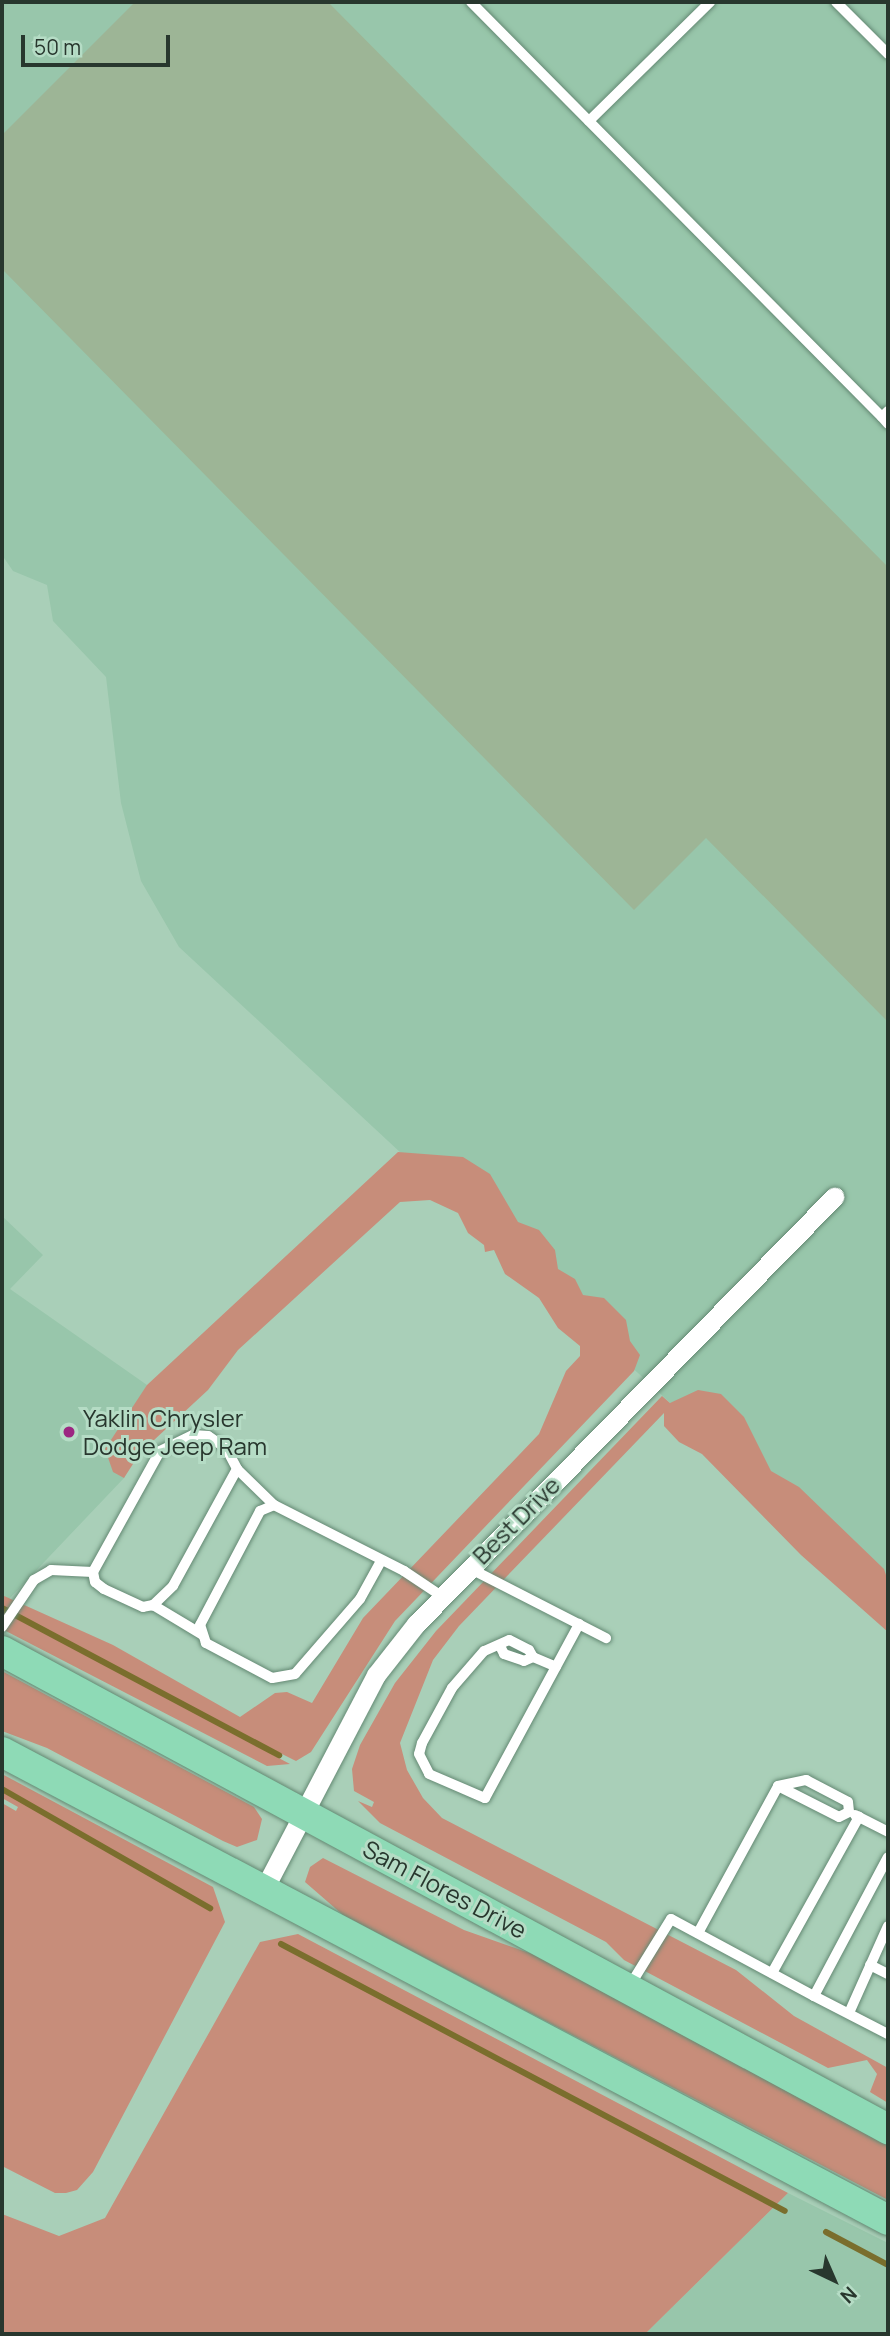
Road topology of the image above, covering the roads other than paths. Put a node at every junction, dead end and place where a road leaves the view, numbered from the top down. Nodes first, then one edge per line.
1 (471, 2) edge
2 (710, 2) edge
3 (836, 2) edge
4 (888, 54) edge
5 (589, 121) junction
6 (886, 417) edge
7 (834, 1197) dead end
8 (237, 1469) junction
9 (274, 1506) junction
10 (382, 1561) junction
11 (469, 1568) junction
12 (93, 1572) junction
13 (440, 1595) junction
14 (153, 1605) junction
15 (579, 1624) junction
16 (2, 1627) edge
17 (203, 1636) junction
18 (606, 1638) dead end
19 (2, 1651) edge
20 (556, 1667) junction
21 (2, 1752) edge
22 (778, 1786) junction
23 (301, 1812) junction
24 (849, 1812) junction
25 (859, 1817) junction
26 (888, 1832) edge
27 (888, 1857) edge
28 (263, 1891) junction
29 (888, 1926) edge
30 (698, 1933) junction
31 (870, 1965) junction
32 (772, 1973) junction
33 (888, 1973) edge
34 (629, 1987) junction
35 (814, 1996) junction
36 (849, 2013) junction
37 (888, 2034) edge
38 (888, 2129) edge
39 (888, 2220) edge

1 - 5 lane
2 - 5 lane
3 - 4 lane
5 - 6 lane
7 - 11 street, Best Drive
8 - 9 lane
8 - 12 lane
8 - 14 lane
9 - 10 lane
9 - 17 lane
10 - 13 lane
10 - 17 lane
11 - 13 street, Best Drive
11 - 15 lane
12 - 14 lane
12 - 16 lane
13 - 23 street, Best Drive
14 - 17 lane
15 - 18 lane
15 - 20 lane
19 - 23 main road, Sam Flores Drive
20 - 20 lane
21 - 28 main road
22 - 24 lane
22 - 24 lane
22 - 30 lane
23 - 28 street, Best Drive
23 - 34 main road, Sam Flores Drive
24 - 25 lane
25 - 26 lane
25 - 32 lane
27 - 35 lane
28 - 39 main road
29 - 31 lane
30 - 32 lane
30 - 34 lane
31 - 33 lane
31 - 36 lane
32 - 35 lane
34 - 38 main road, Sam Flores Drive
35 - 36 lane
36 - 37 lane

